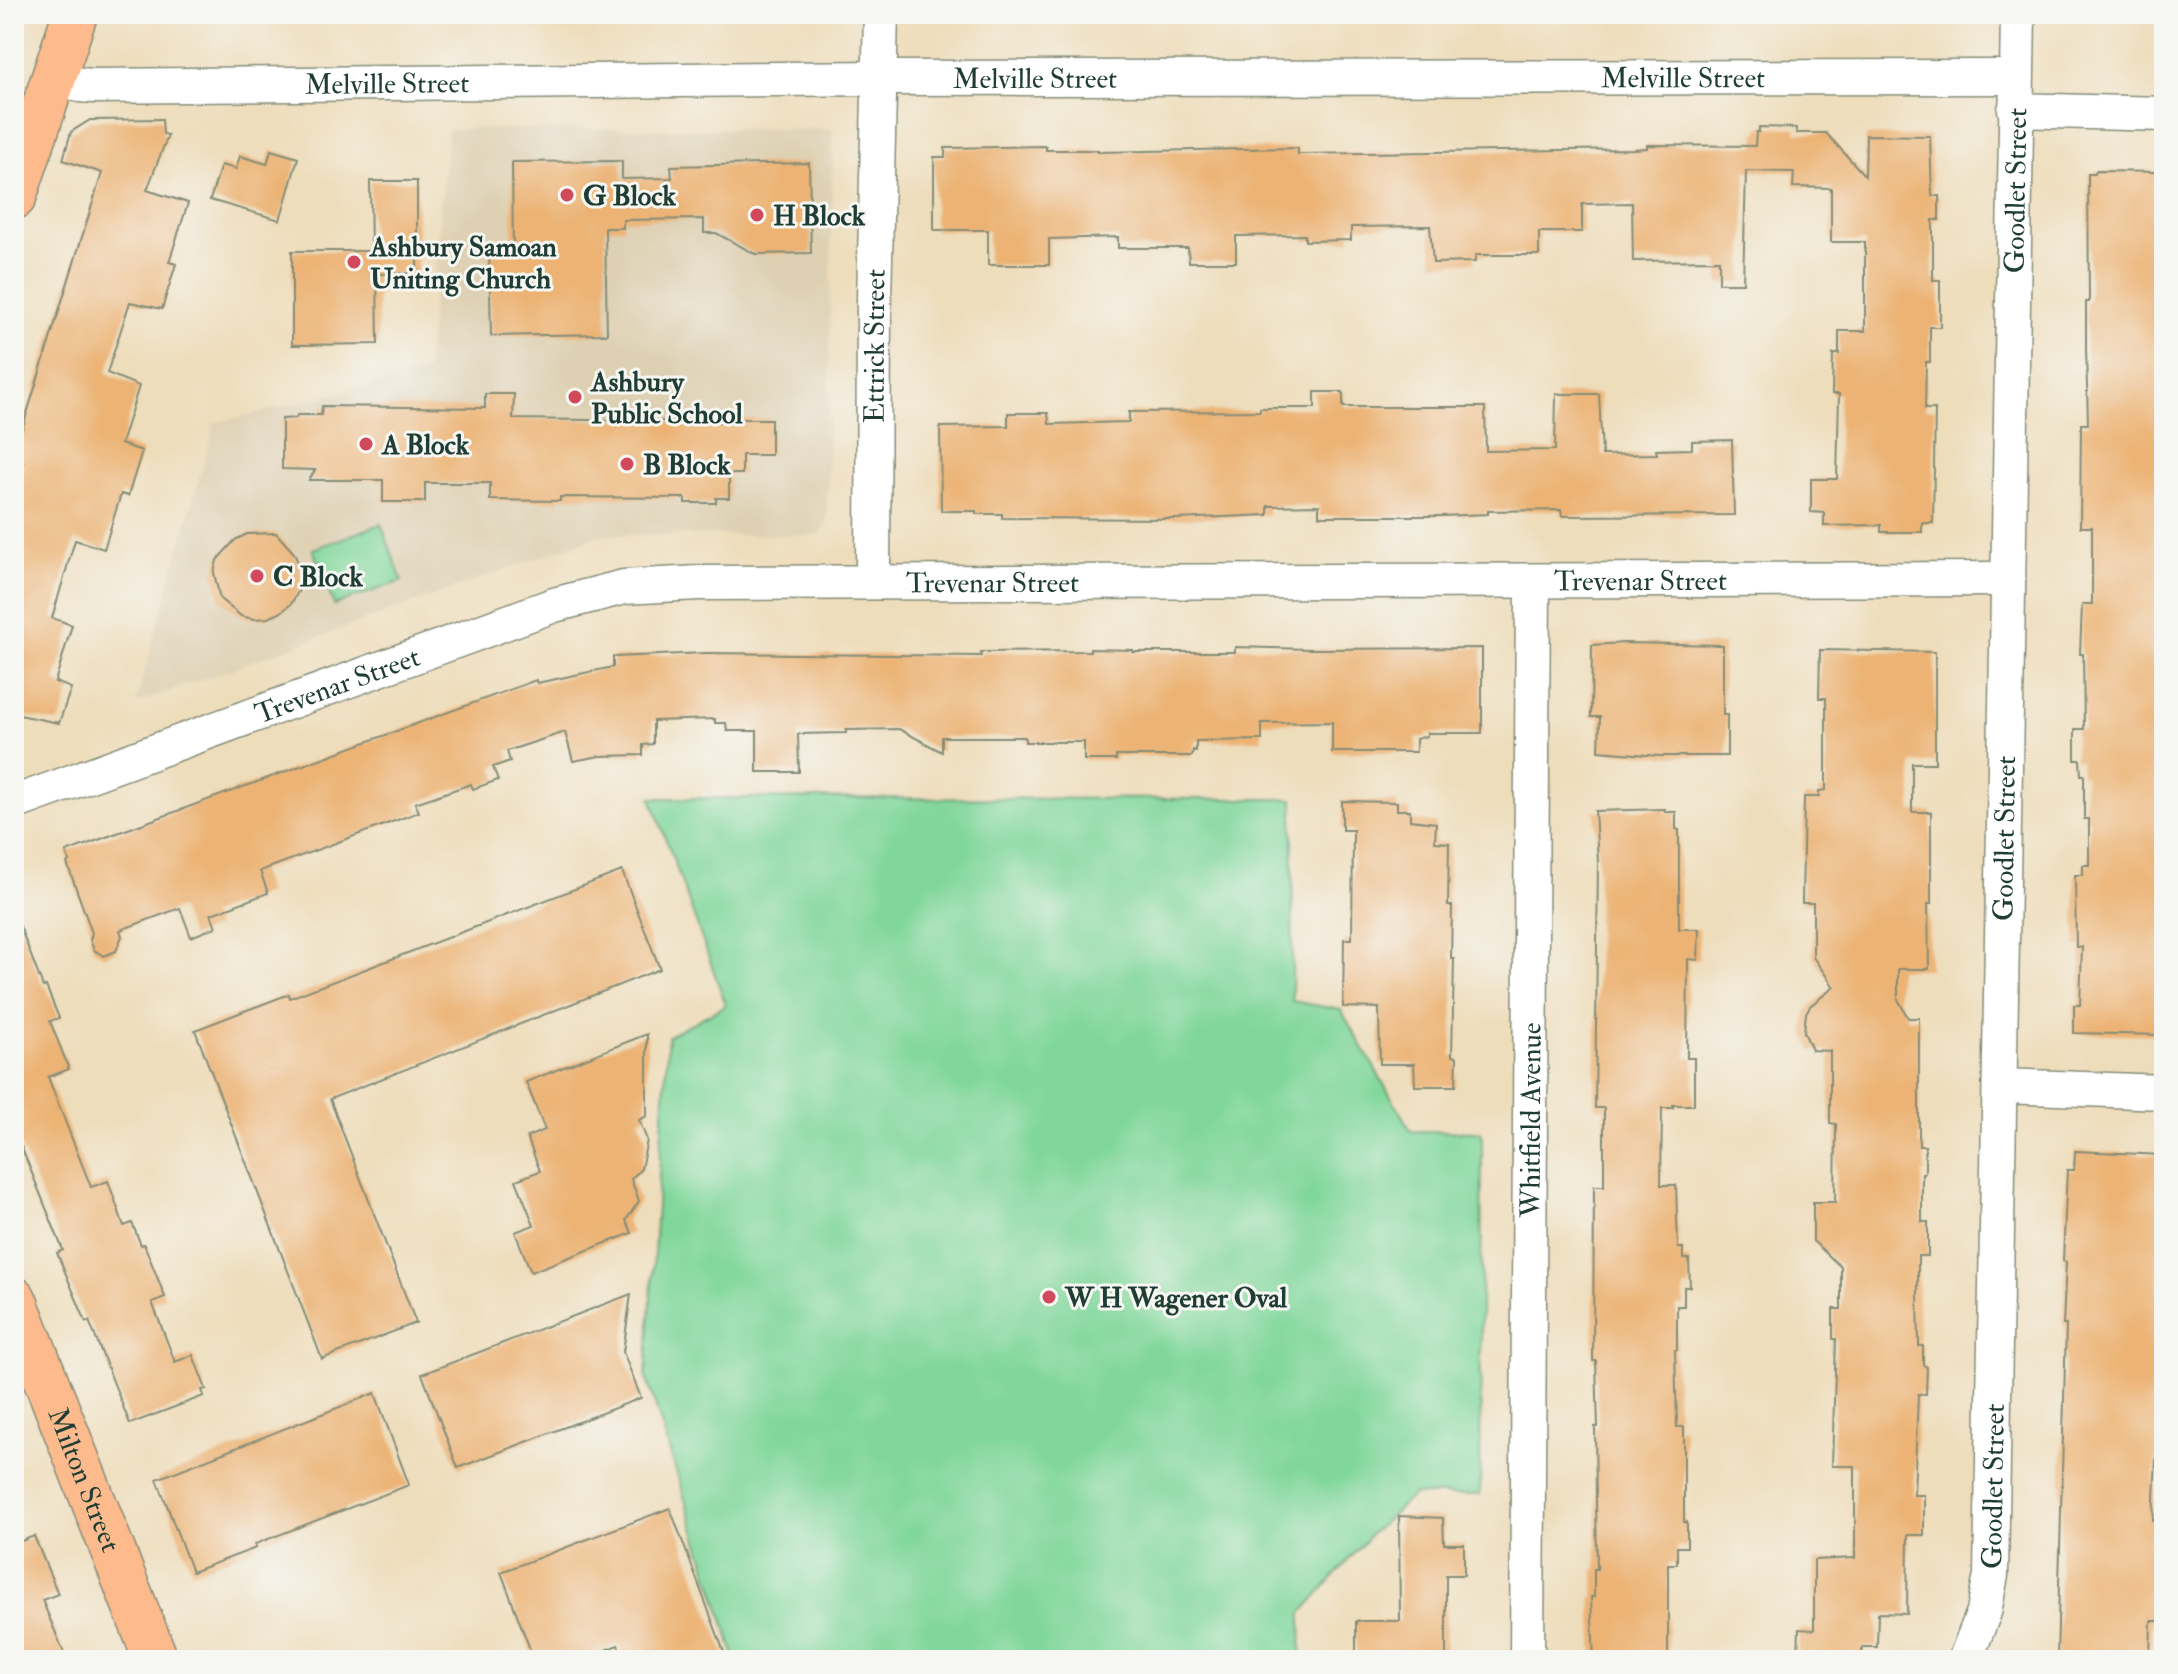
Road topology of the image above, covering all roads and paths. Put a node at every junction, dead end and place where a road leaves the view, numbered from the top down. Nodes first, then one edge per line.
1 (75, 14) edge
2 (881, 14) edge
3 (2018, 14) edge
4 (54, 78) junction
5 (880, 78) junction
6 (2015, 93) junction
7 (2164, 114) edge
8 (14, 197) edge
9 (2007, 579) junction
10 (1533, 581) junction
11 (873, 582) junction
12 (14, 803) edge
13 (2000, 1086) junction
14 (2164, 1092) edge
15 (14, 1299) edge
16 (156, 1660) edge
17 (1527, 1660) edge
18 (1965, 1660) edge

1 - 4 main road
2 - 5 street, Ettrick Street
3 - 6 street, Goodlet Street
4 - 5 street, Melville Street
4 - 8 main road
5 - 6 street, Melville Street
5 - 11 street, Ettrick Street
6 - 7 street, Melville Street
6 - 9 street, Goodlet Street
9 - 10 street, Trevenar Street
9 - 13 street, Goodlet Street
10 - 11 street, Trevenar Street
10 - 17 street, Whitfield Avenue
11 - 12 street, Trevenar Street
13 - 14 street
13 - 18 street, Goodlet Street
15 - 16 main road, Milton Street

